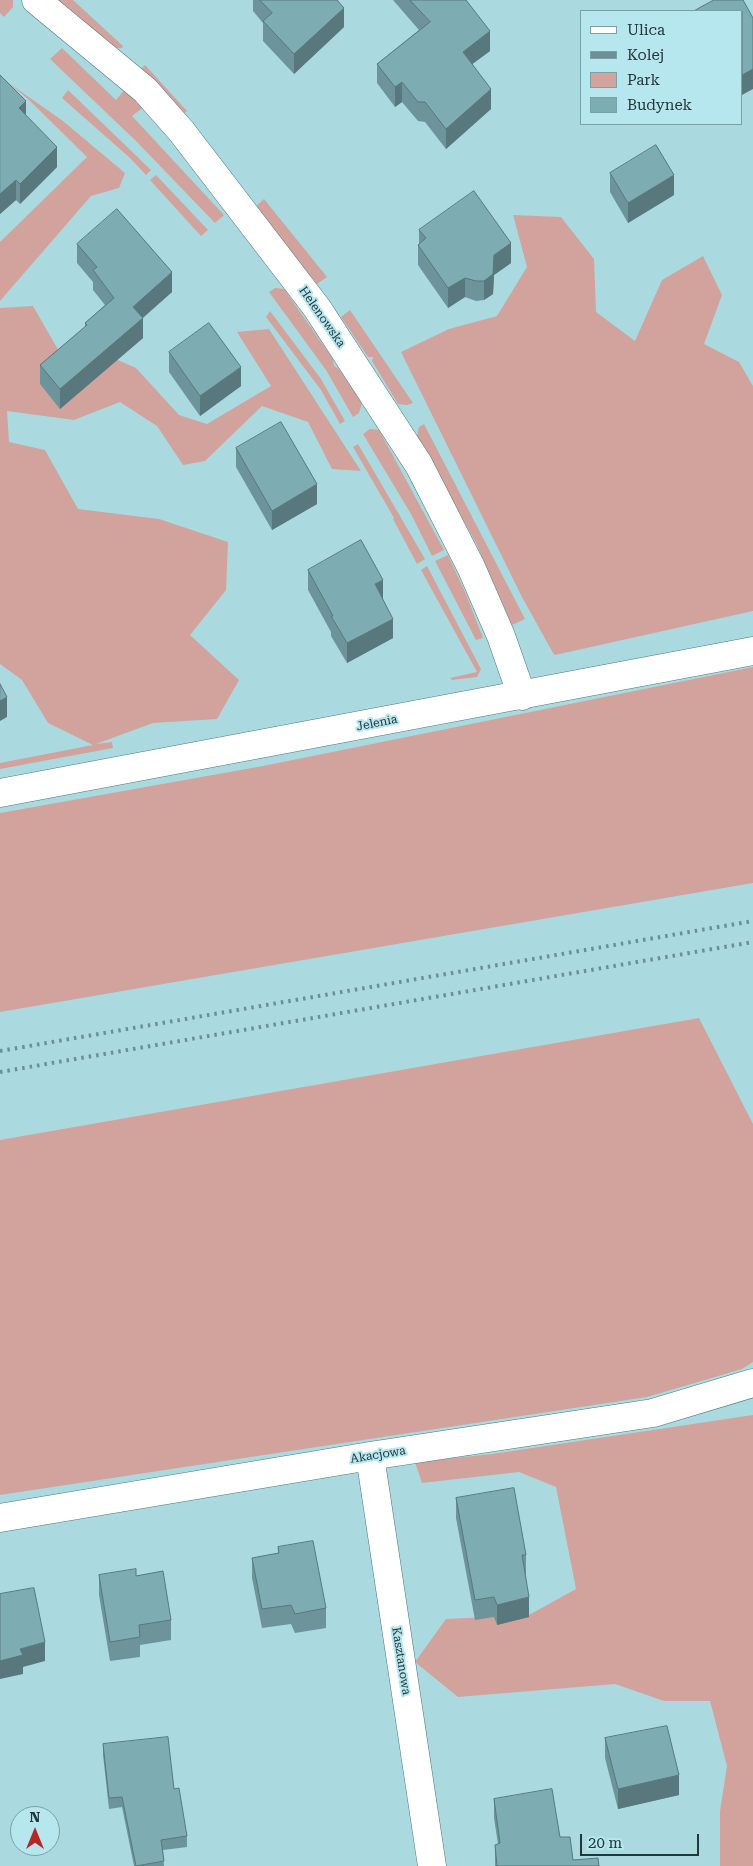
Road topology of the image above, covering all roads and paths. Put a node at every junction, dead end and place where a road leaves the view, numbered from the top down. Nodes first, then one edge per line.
1 (36, 0) edge
2 (753, 651) edge
3 (522, 696) junction
4 (0, 793) edge
5 (753, 1383) edge
6 (370, 1456) junction
7 (0, 1518) edge
8 (432, 1866) edge

1 - 3 street, Helenowska
2 - 3 street, Jelenia
3 - 4 street, Jelenia
5 - 6 street, Akacjowa
6 - 7 street, Akacjowa
6 - 8 street, Kasztanowa

